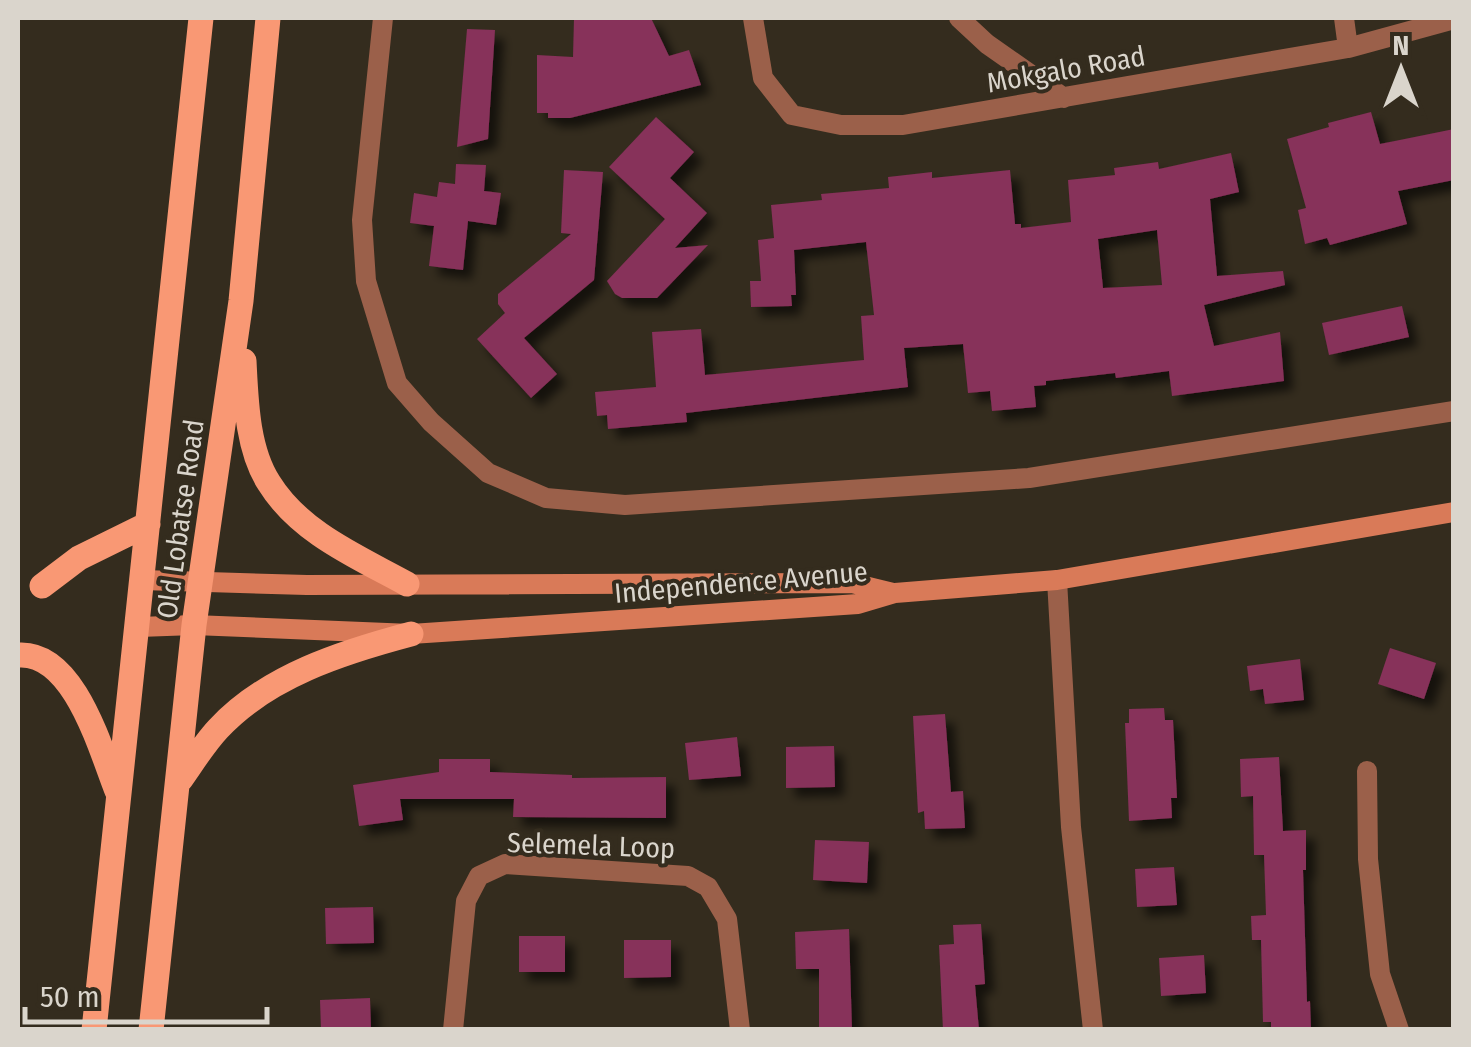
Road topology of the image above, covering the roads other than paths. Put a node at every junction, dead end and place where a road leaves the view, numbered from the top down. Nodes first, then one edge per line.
1 (202, 18) edge
2 (268, 18) edge
3 (383, 18) edge
4 (754, 18) edge
5 (959, 18) edge
6 (1344, 18) edge
7 (1454, 19) edge
8 (1348, 48) junction
9 (1064, 98) junction
10 (241, 301) junction
11 (1454, 411) edge
12 (1454, 512) edge
13 (148, 524) junction
14 (142, 580) junction
15 (202, 580) junction
16 (1057, 580) junction
17 (407, 584) junction
18 (42, 586) dead end
19 (895, 593) junction
20 (194, 624) junction
21 (139, 627) junction
22 (411, 634) junction
23 (18, 654) edge
24 (1368, 771) dead end
25 (178, 782) junction
26 (119, 796) junction
27 (94, 1030) edge
28 (151, 1030) edge
29 (453, 1030) edge
30 (740, 1030) edge
31 (1093, 1030) edge
32 (1399, 1030) edge

1 - 13 main road, Old Lobatse Road
2 - 10 main road, Old Lobatse Road
3 - 11 street
4 - 9 street, Mokgalo Road
5 - 9 street
6 - 8 street
7 - 8 street, Mokgalo Road
8 - 9 street, Mokgalo Road
10 - 15 main road, Old Lobatse Road
10 - 17 main road
12 - 16 street
13 - 14 main road, Old Lobatse Road
13 - 18 main road
14 - 15 street, Independence Avenue
14 - 21 main road, Old Lobatse Road
15 - 17 street, Independence Avenue
15 - 20 main road, Old Lobatse Road
16 - 19 street
16 - 31 street
17 - 19 street, Independence Avenue
19 - 22 street, Independence Avenue
20 - 21 street, Independence Avenue
20 - 22 street, Independence Avenue
20 - 25 main road, Old Lobatse Road
21 - 26 main road, Old Lobatse Road
22 - 25 main road
23 - 26 main road
24 - 32 street
25 - 28 main road, Old Lobatse Road
26 - 27 main road, Old Lobatse Road
29 - 30 street, Selemela Loop

